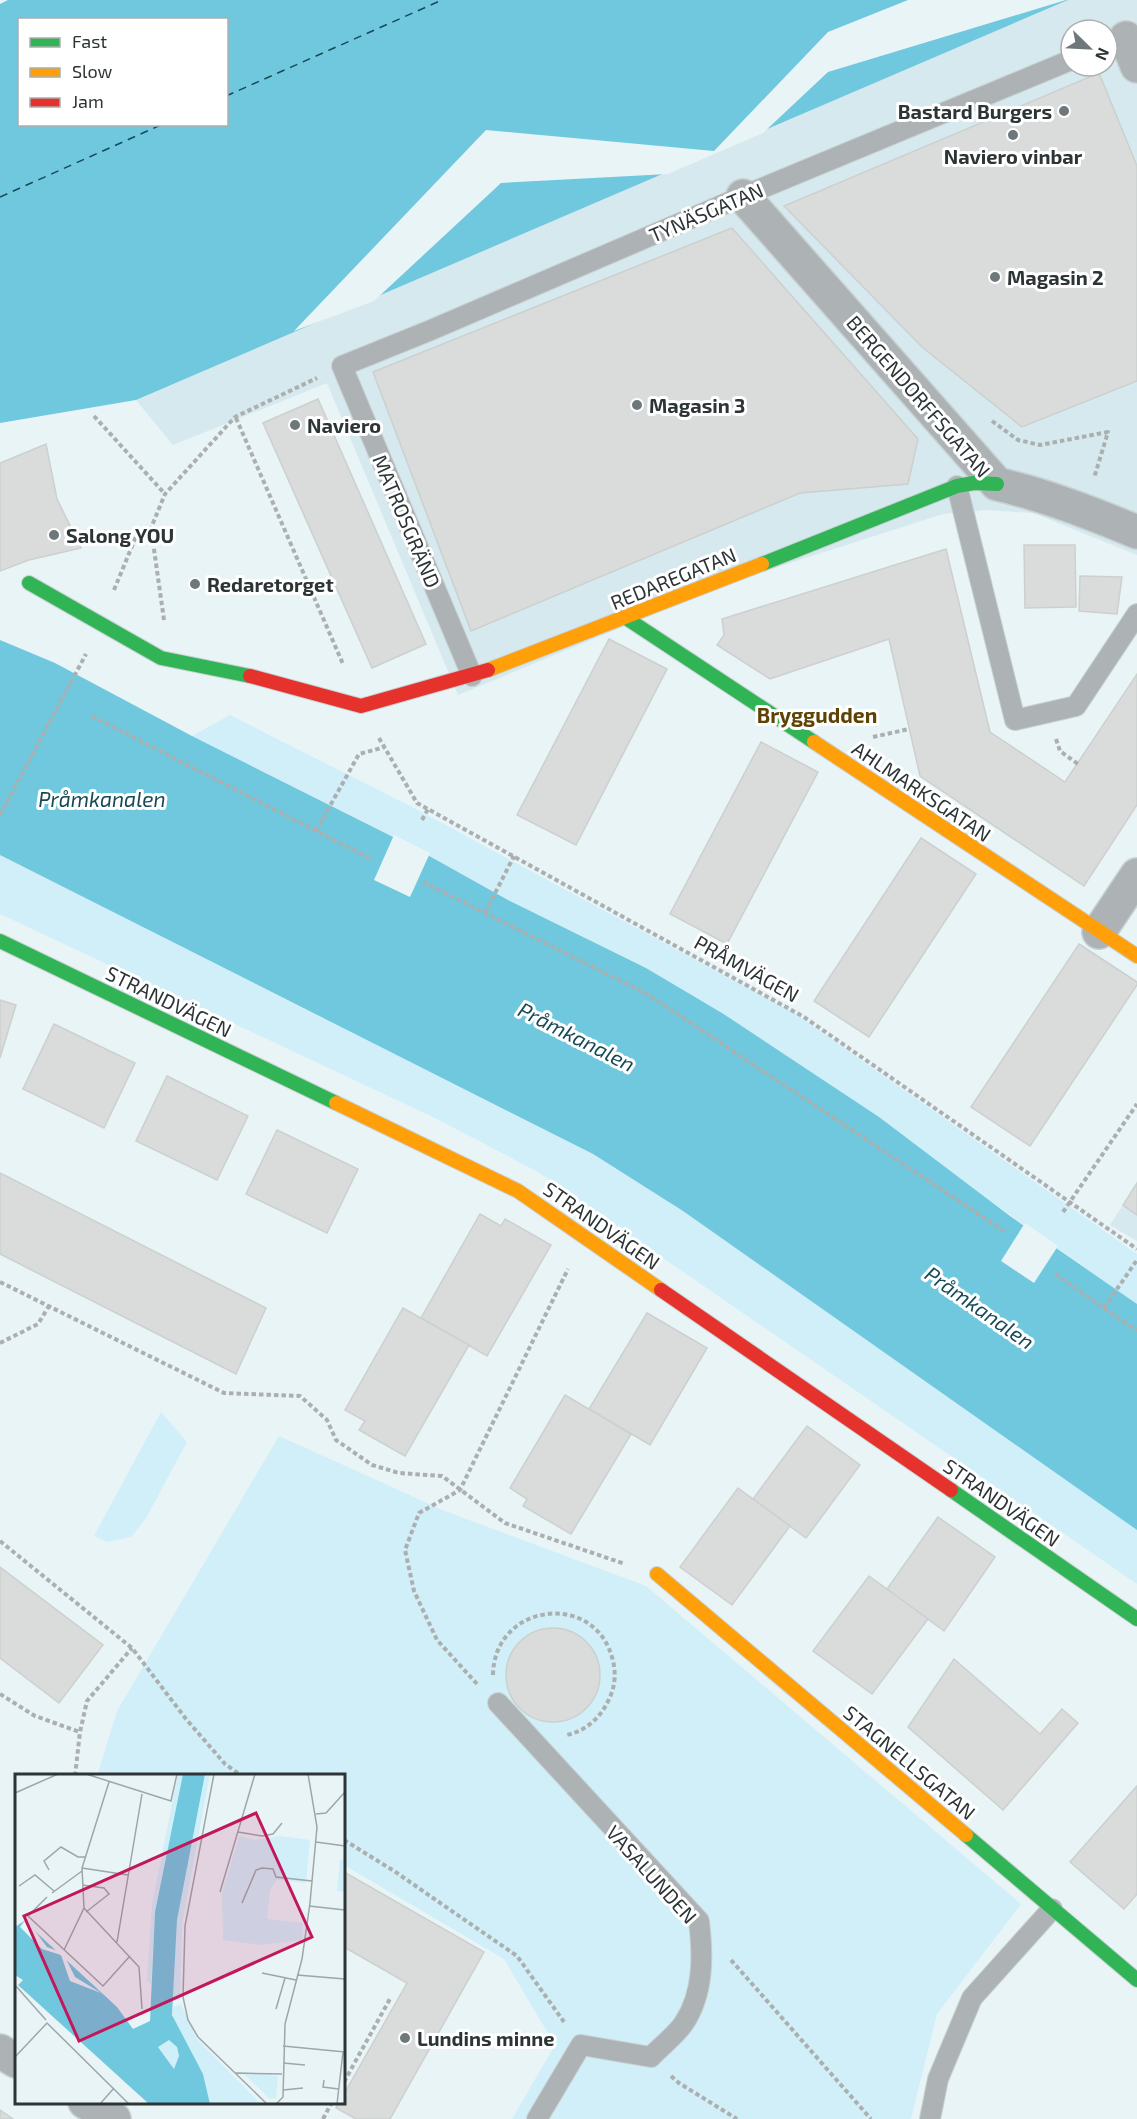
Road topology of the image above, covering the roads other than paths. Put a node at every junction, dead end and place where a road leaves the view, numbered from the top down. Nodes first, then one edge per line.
1 (1059, 65) edge
2 (743, 196) junction
3 (342, 366) joint
4 (997, 484) junction
5 (957, 486) junction
6 (1137, 532) edge
7 (29, 583) dead end
8 (1137, 614) edge
9 (626, 618) junction
10 (471, 676) junction
11 (1137, 874) edge
12 (1100, 932) junction
13 (0, 941) edge
14 (1137, 956) edge
15 (657, 1574) road end
16 (1137, 1619) edge
17 (498, 1703) road end
18 (1052, 1909) junction
19 (1137, 1980) edge
20 (0, 2051) edge
21 (15, 2060) edge
22 (88, 2104) edge
23 (114, 2119) edge
24 (537, 2119) edge
25 (930, 2119) edge

1 - 2 lane, TYNÄSGATAN
2 - 3 lane, TYNÄSGATAN
2 - 4 street, BERGENDORFFSGATAN
3 - 10 lane, MATROSGRÄND
4 - 5 street, REDAREGATAN
4 - 6 street, BERGENDORFFSGATAN
5 - 8 lane
5 - 9 street, REDAREGATAN
7 - 10 street, REDAREGATAN
9 - 10 street, REDAREGATAN
9 - 12 street, AHLMARKSGATAN
11 - 12 street
12 - 14 street, AHLMARKSGATAN
13 - 16 street, STRANDVÄGEN
15 - 18 street, STAGNELLSGATAN
17 - 24 lane, VASALUNDEN
18 - 19 street, STAGNELLSGATAN
18 - 25 lane
20 - 21 street
22 - 23 street

